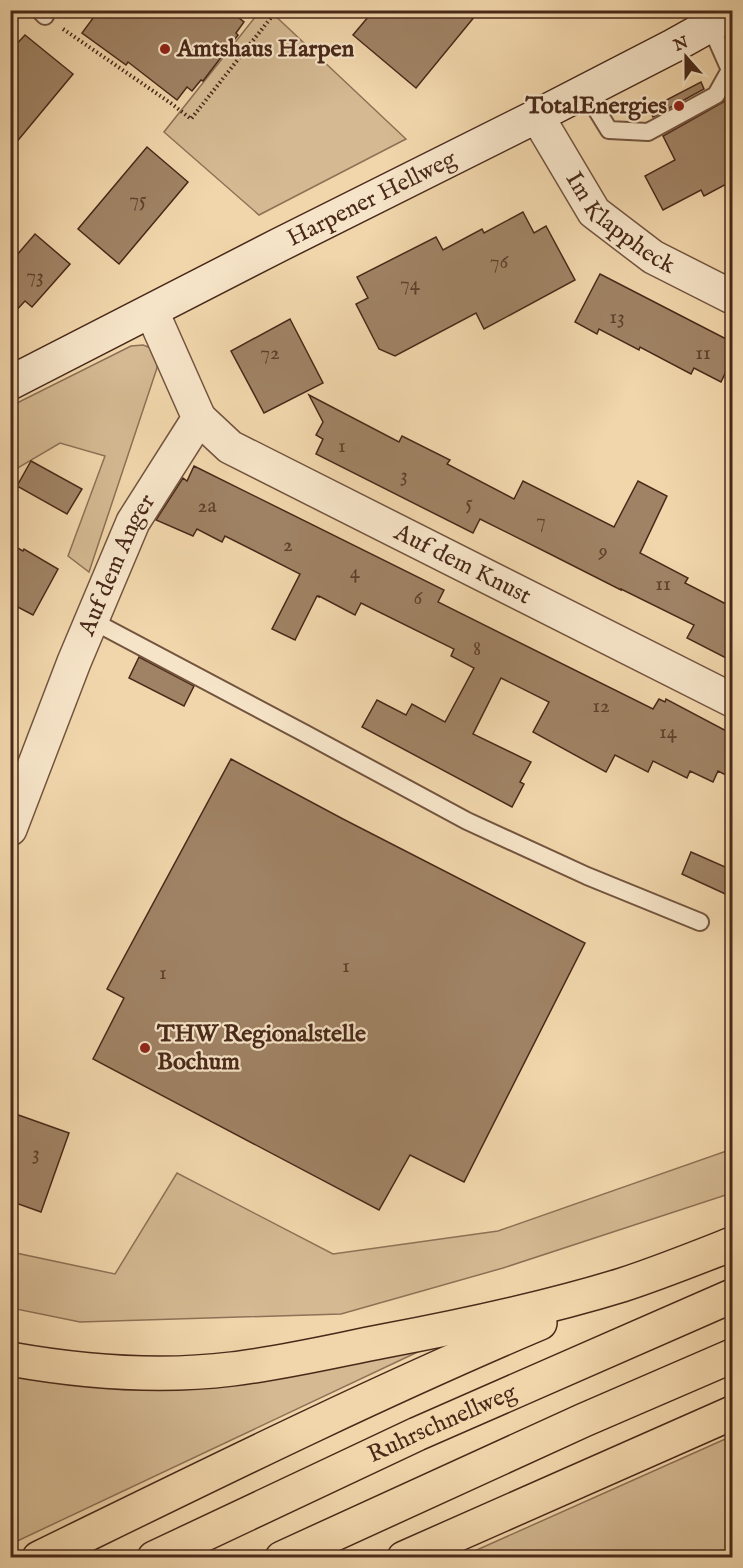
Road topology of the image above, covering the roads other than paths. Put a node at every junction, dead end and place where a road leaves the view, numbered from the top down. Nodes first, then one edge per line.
1 (721, 19) edge
2 (585, 91) junction
3 (537, 116) junction
4 (732, 297) edge
5 (152, 312) junction
6 (10, 383) edge
7 (199, 418) junction
8 (92, 620) junction
9 (732, 700) edge
10 (10, 829) edge
11 (700, 922) dead end
12 (732, 1244) edge
13 (675, 1266) junction
14 (732, 1296) edge
15 (732, 1356) edge
16 (10, 1359) edge
17 (732, 1413) edge
18 (39, 1557) edge
19 (154, 1557) edge
20 (282, 1557) edge
21 (404, 1557) edge

1 - 2 street, Harpener Hellweg
1 - 2 lane
2 - 3 street, Harpener Hellweg
3 - 4 street, Im Klappheck
3 - 5 street, Harpener Hellweg
5 - 6 street, Harpener Hellweg
5 - 7 street
7 - 8 street, Auf dem Anger
7 - 9 street, Auf dem Knust
8 - 10 street, Auf dem Anger
8 - 11 lane
12 - 13 highway
13 - 16 highway
13 - 18 highway
14 - 19 highway, Ruhrschnellweg
15 - 20 highway
17 - 21 highway

